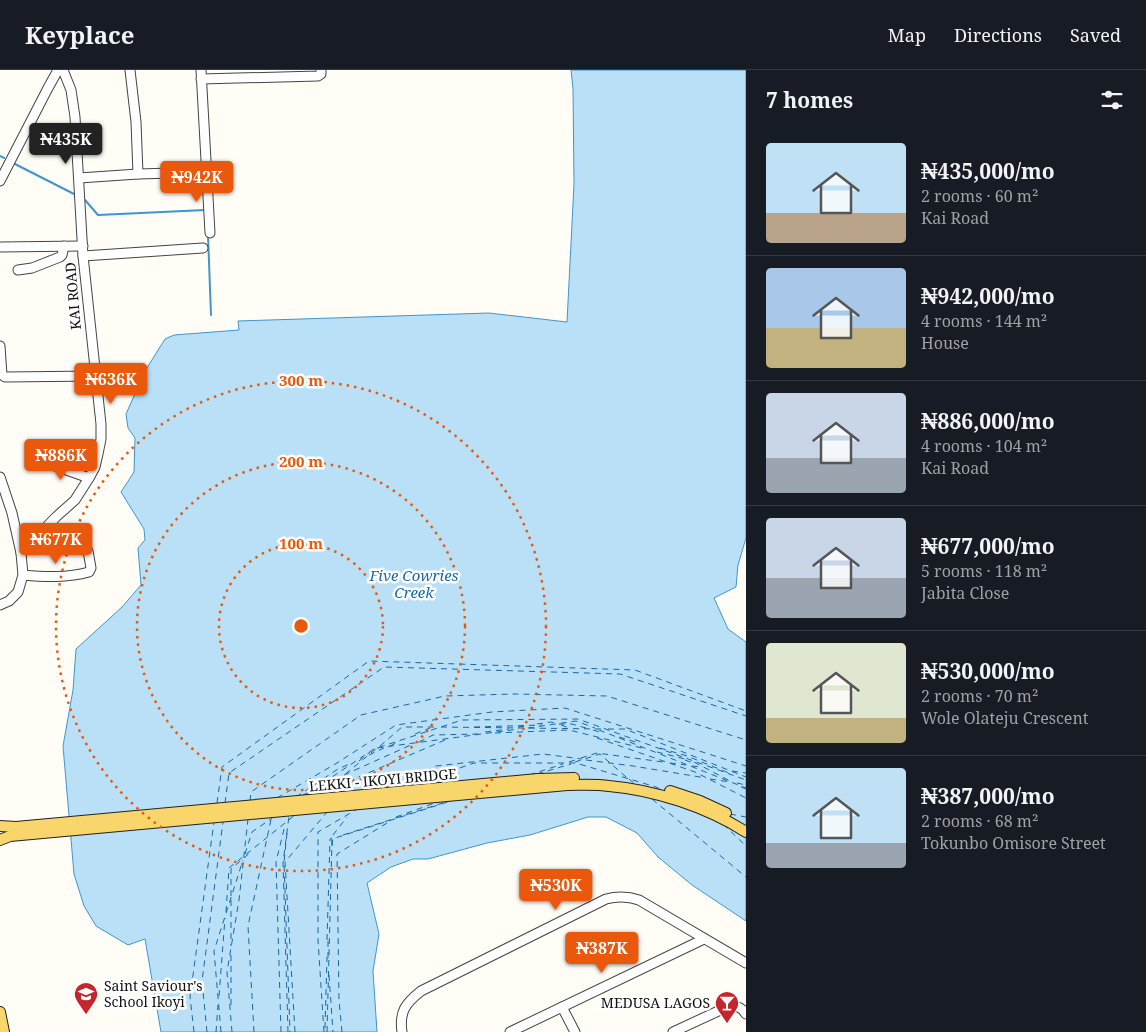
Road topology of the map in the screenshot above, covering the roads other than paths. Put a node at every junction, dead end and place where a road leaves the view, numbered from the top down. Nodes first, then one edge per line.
1 (58, 70) edge
2 (63, 70) edge
3 (130, 70) edge
4 (321, 70) edge
5 (201, 75) edge
6 (207, 172) junction
7 (138, 174) junction
8 (79, 178) junction
9 (0, 182) edge
10 (210, 234) dead end
11 (64, 246) junction
12 (83, 246) junction
13 (0, 247) edge
14 (203, 248) dead end
15 (83, 256) junction
16 (18, 270) dead end
17 (0, 346) edge
18 (96, 376) junction
19 (47, 463) dead end
20 (0, 478) edge
21 (89, 478) junction
22 (88, 551) dead end
23 (21, 553) junction
24 (23, 575) junction
25 (0, 605) edge
26 (746, 824) edge
27 (0, 826) edge
28 (16, 832) junction
29 (746, 832) edge
30 (0, 840) edge
31 (704, 939) junction
32 (746, 963) edge
33 (562, 1007) junction
34 (0, 1012) edge
35 (746, 1014) edge
36 (4, 1032) edge
37 (402, 1032) edge
38 (510, 1032) edge
39 (575, 1032) edge
40 (674, 1032) edge

1 - 9 street
2 - 8 street, KAI ROAD
3 - 7 street
4 - 5 street
5 - 6 street
6 - 7 street
6 - 10 street
7 - 8 street
8 - 12 street, KAI ROAD
11 - 12 street
11 - 13 street
11 - 16 street
12 - 15 street, KAI ROAD
14 - 15 street
15 - 18 street, KAI ROAD
17 - 18 street
18 - 21 street, KAI ROAD
19 - 21 street
20 - 23 street
21 - 23 street, KAI ROAD
22 - 24 street
23 - 24 street
24 - 25 street
26 - 28 main road, LEKKI - IKOYI BRIDGE
27 - 28 main road
28 - 29 main road, LEKKI - IKOYI BRIDGE
28 - 30 main road
31 - 32 street
31 - 33 street
31 - 37 street
33 - 38 street
33 - 39 street
34 - 36 main road
35 - 40 street

